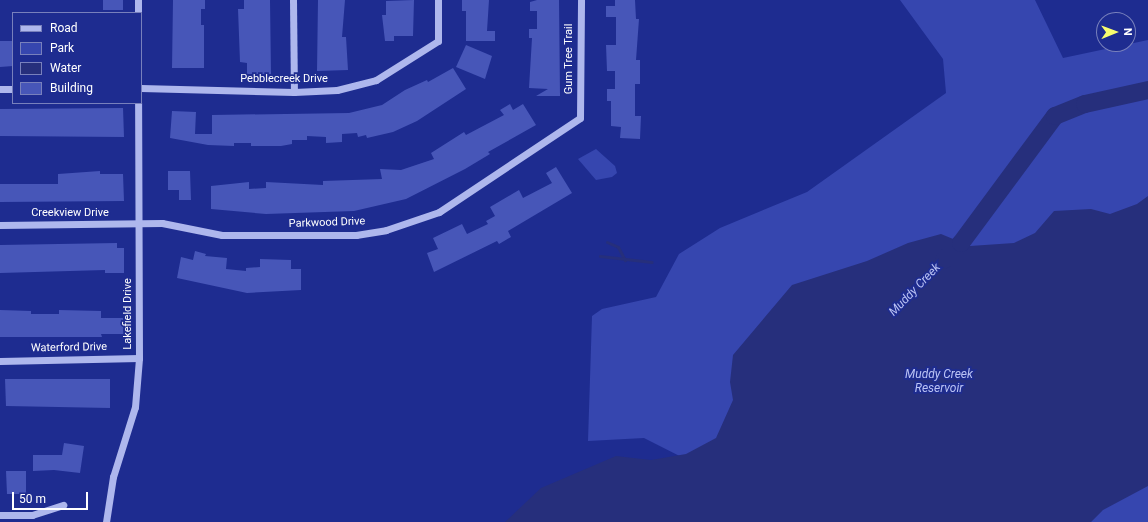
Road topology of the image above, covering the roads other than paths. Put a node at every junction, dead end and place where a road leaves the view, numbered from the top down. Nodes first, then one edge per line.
1 (138, 0) edge
2 (293, 0) edge
3 (438, 0) edge
4 (581, 0) edge
5 (138, 12) edge
6 (142, 88) edge
7 (0, 89) edge
8 (12, 89) edge
9 (294, 92) junction
10 (138, 104) edge
11 (580, 118) joint
12 (139, 224) junction
13 (0, 225) edge
14 (139, 358) junction
15 (0, 361) edge
16 (63, 505) dead end
17 (0, 515) edge
18 (106, 522) edge

1 - 5 street
2 - 9 street
3 - 9 street, Pebblecreek Drive
4 - 11 street, Gum Tree Trail
6 - 9 street, Pebblecreek Drive
7 - 8 street
10 - 12 street, Lakefield Drive
11 - 12 street, Parkwood Drive
12 - 13 street, Creekview Drive
12 - 14 street, Lakefield Drive
14 - 15 street, Waterford Drive
14 - 18 street, Lakefield Drive
16 - 17 street

